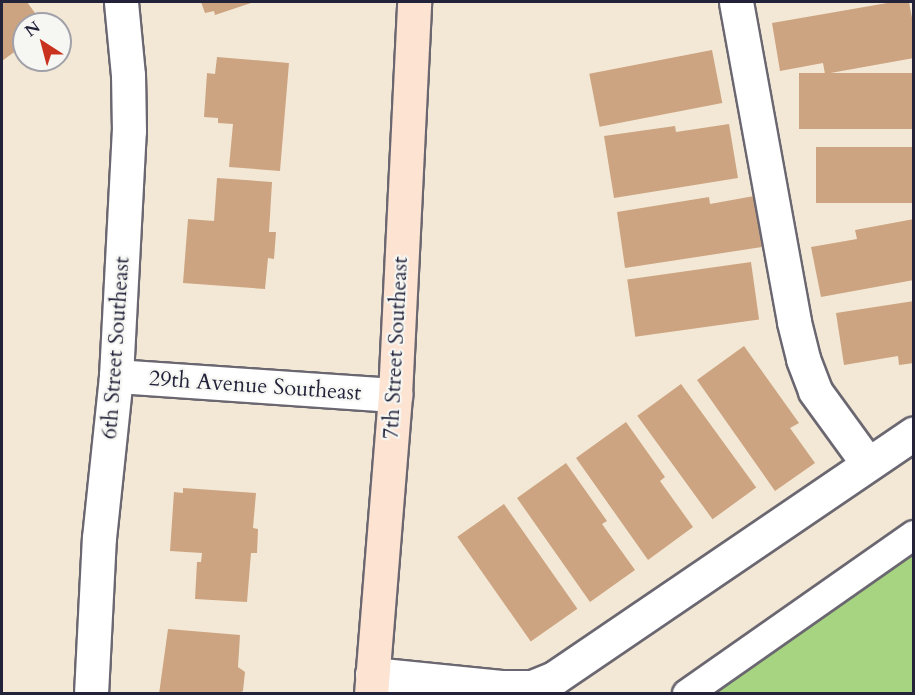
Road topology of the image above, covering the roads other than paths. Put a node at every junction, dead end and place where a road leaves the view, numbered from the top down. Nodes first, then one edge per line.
1 (121, 2) edge
2 (414, 2) edge
3 (736, 2) edge
4 (116, 376) junction
5 (394, 395) junction
6 (914, 433) edge
7 (868, 464) junction
8 (914, 535) edge
9 (372, 684) edge
10 (91, 693) edge
11 (687, 693) edge

1 - 4 street, 6th Street Southeast
2 - 5 street, 7th Street Southeast
3 - 7 street
4 - 5 street, 29th Avenue Southeast
4 - 10 street, 6th Street Southeast
5 - 9 street, 7th Street Southeast
6 - 7 street
7 - 9 street
8 - 11 lane

